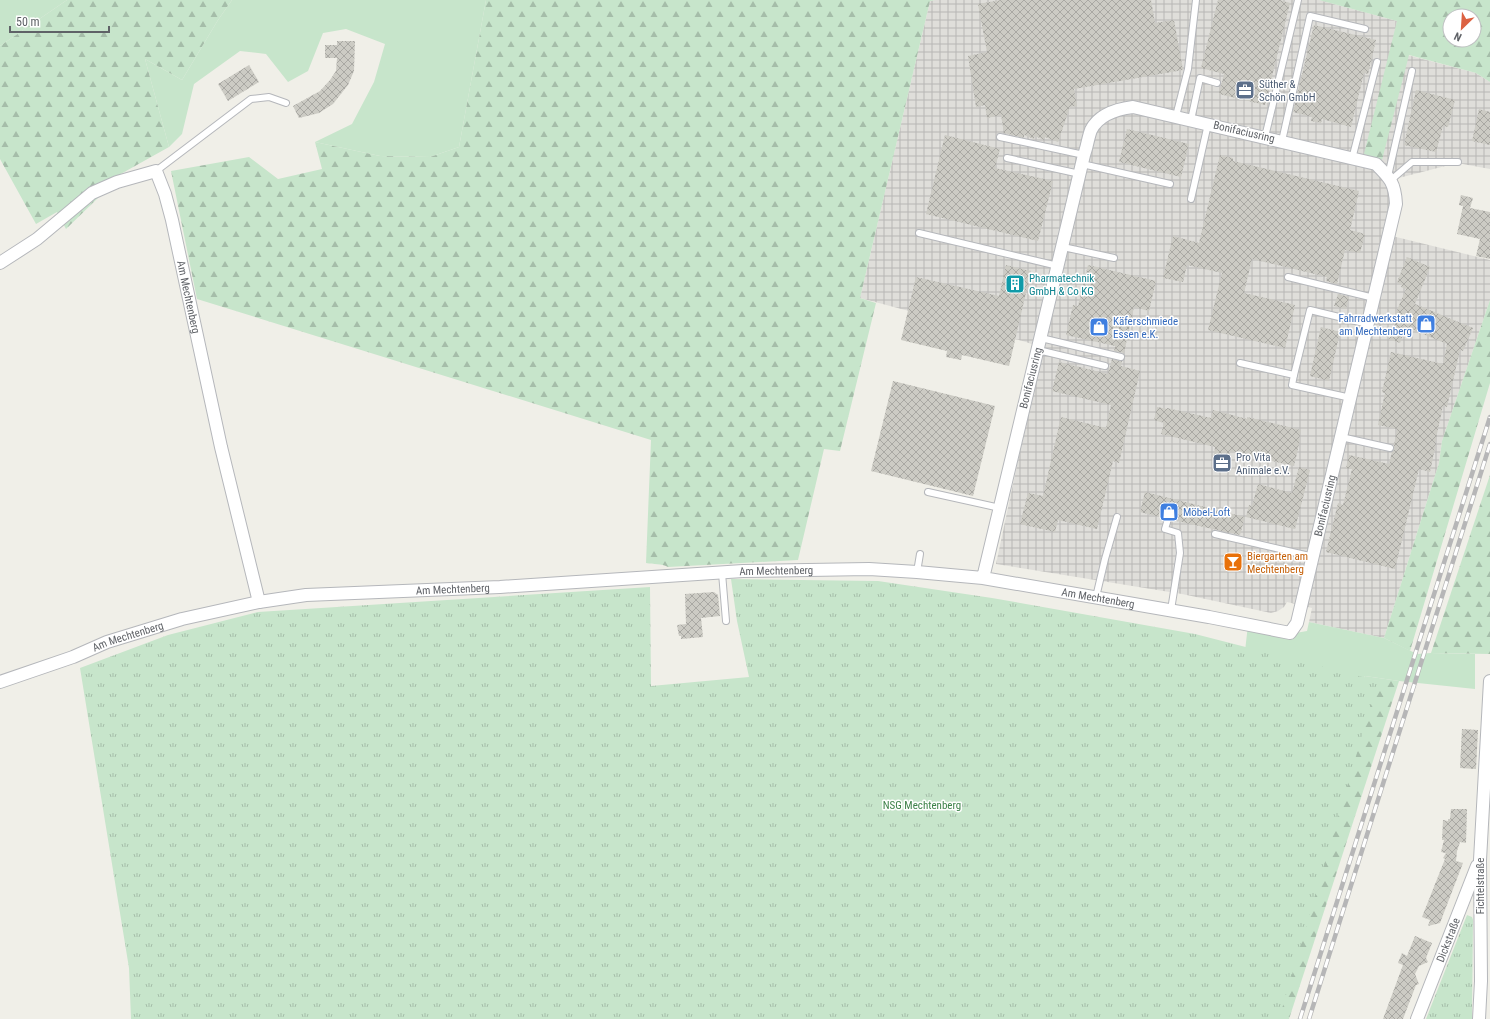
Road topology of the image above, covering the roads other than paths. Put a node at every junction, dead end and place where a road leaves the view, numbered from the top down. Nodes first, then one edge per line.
1 (1196, 0) edge
2 (1298, 0) edge
3 (1365, 29) dead end
4 (1377, 62) dead end
5 (1412, 71) dead end
6 (1217, 83) dead end
7 (286, 103) dead end
8 (1176, 116) junction
9 (1191, 120) junction
10 (1208, 124) junction
11 (1000, 136) dead end
12 (1265, 137) junction
13 (1282, 141) junction
14 (1007, 158) dead end
15 (1352, 159) junction
16 (1458, 162) dead end
17 (1082, 164) junction
18 (156, 171) junction
19 (1390, 178) junction
20 (1170, 184) dead end
21 (1191, 199) dead end
22 (919, 233) dead end
23 (1062, 247) junction
24 (1114, 258) dead end
25 (0, 263) edge
26 (1058, 266) junction
27 (1288, 277) dead end
28 (1374, 298) junction
29 (1368, 324) junction
30 (1041, 338) junction
31 (1038, 350) junction
32 (1121, 357) dead end
33 (1240, 363) dead end
34 (1104, 366) dead end
35 (1294, 375) junction
36 (1350, 398) junction
37 (1342, 437) junction
38 (1390, 448) dead end
39 (928, 492) dead end
40 (1000, 508) junction
41 (1117, 517) dead end
42 (1168, 518) dead end
43 (1215, 534) dead end
44 (920, 554) dead end
45 (1314, 557) junction
46 (917, 572) junction
47 (722, 573) junction
48 (983, 578) junction
49 (1096, 597) junction
50 (259, 602) junction
51 (1171, 610) junction
52 (726, 621) dead end
53 (1290, 634) joint
54 (1490, 681) edge
55 (0, 682) edge
56 (1480, 860) junction
57 (1417, 1019) edge
58 (1480, 1019) edge

1 - 8 lane
2 - 12 lane
3 - 13 lane
4 - 15 lane
5 - 19 lane
6 - 9 lane
7 - 18 lane
8 - 9 street, Bonifaciusring
8 - 17 street, Bonifaciusring
9 - 10 street, Bonifaciusring
10 - 12 street, Bonifaciusring
10 - 21 lane
11 - 17 lane
12 - 13 street, Bonifaciusring
13 - 15 street, Bonifaciusring
14 - 17 lane
15 - 19 street, Bonifaciusring
16 - 19 lane
17 - 20 lane
17 - 23 street, Bonifaciusring
18 - 25 street
18 - 50 street, Am Mechtenberg
19 - 28 street, Bonifaciusring
22 - 26 lane
23 - 24 lane
23 - 26 street, Bonifaciusring
26 - 30 street, Bonifaciusring
27 - 28 lane
28 - 29 street, Bonifaciusring
29 - 35 lane
29 - 36 street, Bonifaciusring
30 - 31 street, Bonifaciusring
30 - 32 lane
31 - 34 lane
31 - 40 street, Bonifaciusring
33 - 35 lane
35 - 36 lane
36 - 37 street, Bonifaciusring
37 - 38 lane
37 - 45 street, Bonifaciusring
39 - 40 lane
40 - 48 street, Bonifaciusring
41 - 49 lane
42 - 51 lane
43 - 45 lane
44 - 46 lane
45 - 53 street, Bonifaciusring
46 - 47 street, Am Mechtenberg
46 - 48 street, Am Mechtenberg
47 - 50 street, Am Mechtenberg
47 - 52 lane
48 - 49 street, Am Mechtenberg
49 - 51 street, Am Mechtenberg
50 - 55 street, Am Mechtenberg
51 - 53 street, Am Mechtenberg
54 - 56 street, Fichtelstraße
56 - 57 street, Dickstraße
56 - 58 street, Fichtelstraße

